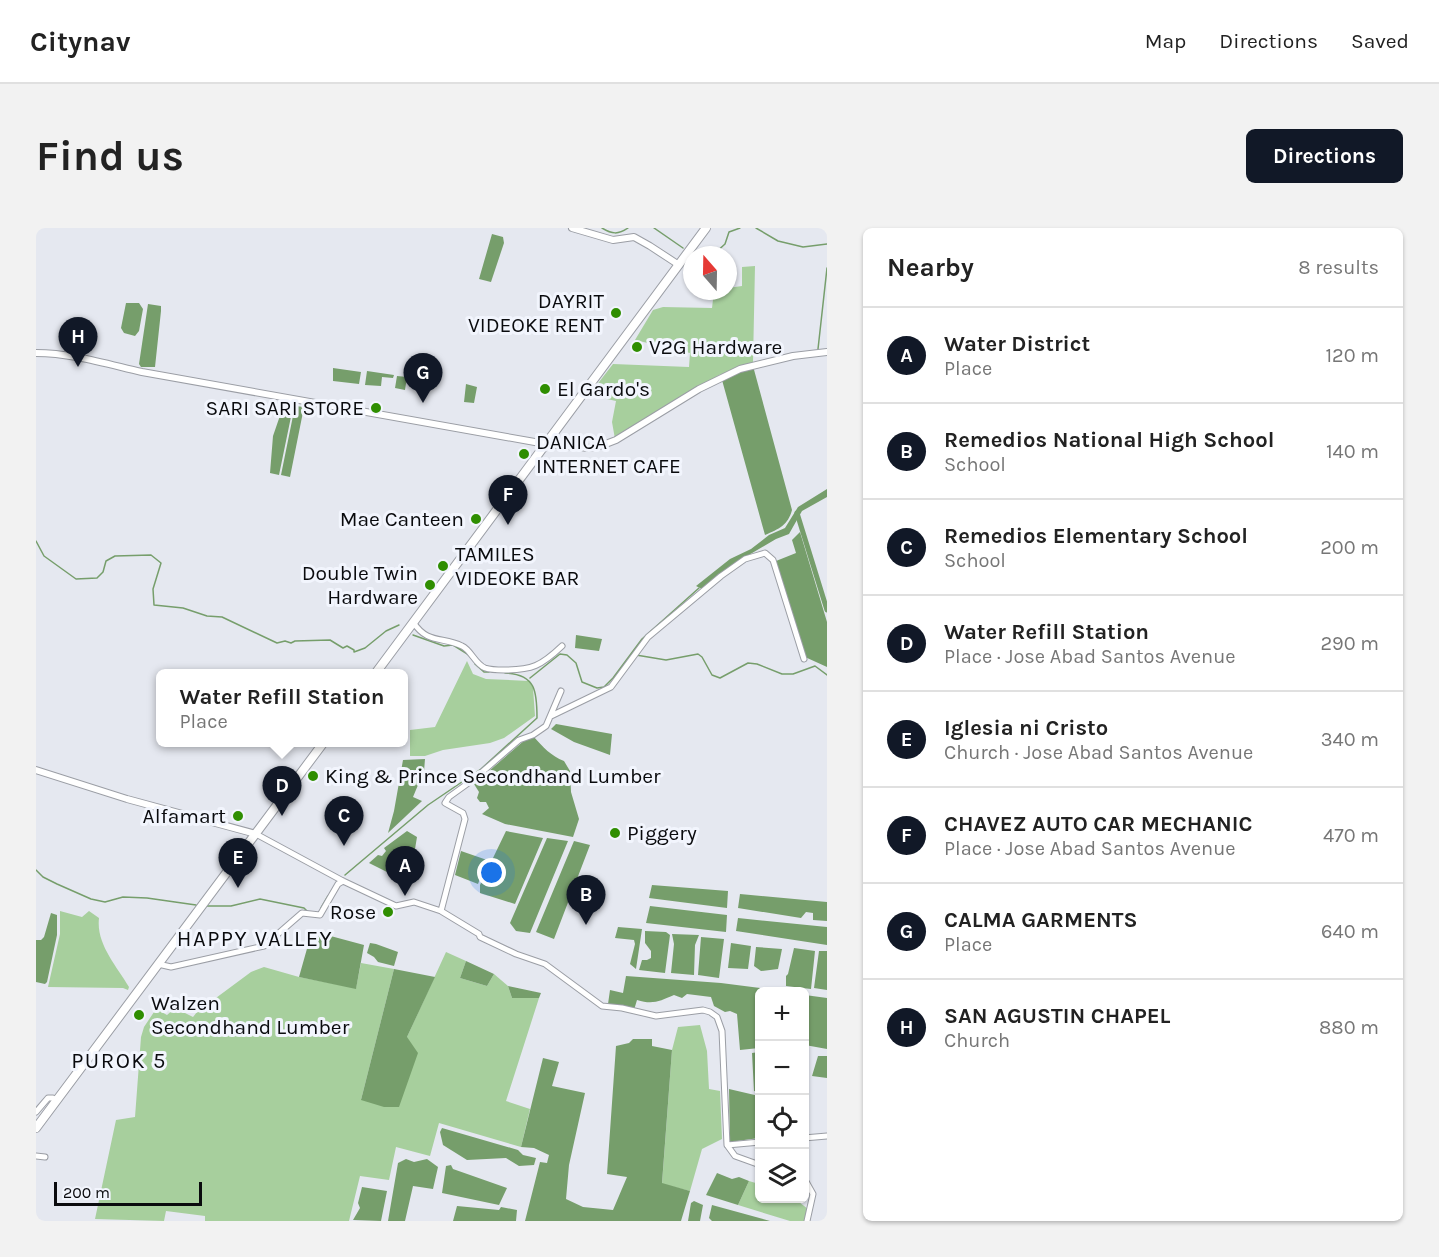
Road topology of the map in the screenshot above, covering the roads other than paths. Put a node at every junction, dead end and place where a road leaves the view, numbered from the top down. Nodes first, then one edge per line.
1 (572, 228) edge
2 (706, 228) edge
3 (679, 265) junction
4 (827, 352) edge
5 (36, 353) edge
6 (546, 444) junction
7 (413, 622) junction
8 (562, 646) dead end
9 (804, 659) dead end
10 (379, 669) edge
11 (561, 691) dead end
12 (551, 716) junction
13 (320, 747) edge
14 (36, 770) edge
15 (256, 834) junction
16 (343, 881) junction
17 (441, 911) junction
18 (158, 964) junction
19 (57, 1101) junction
20 (36, 1112) edge
21 (36, 1128) edge
22 (827, 1136) edge
23 (809, 1138) edge
24 (755, 1142) edge
25 (727, 1145) junction
26 (36, 1156) edge
27 (45, 1157) dead end
28 (755, 1164) edge
29 (809, 1187) edge
30 (807, 1221) edge

1 - 3 street
2 - 3 highway
3 - 6 highway
4 - 6 street
5 - 6 street
6 - 7 highway
7 - 8 street
7 - 10 highway
9 - 12 street
11 - 12 street
12 - 17 street
13 - 15 highway
14 - 15 street
15 - 16 street
15 - 18 highway
16 - 17 street
16 - 18 street
17 - 25 street
18 - 19 highway
19 - 20 street
19 - 21 highway
22 - 23 street
24 - 25 street
25 - 28 street
26 - 27 street
29 - 30 street

